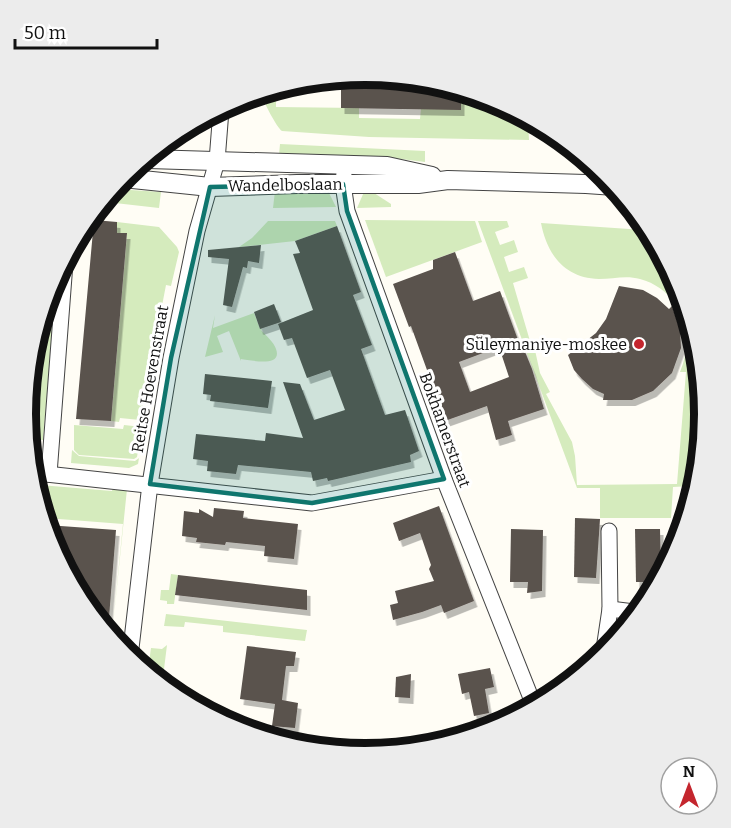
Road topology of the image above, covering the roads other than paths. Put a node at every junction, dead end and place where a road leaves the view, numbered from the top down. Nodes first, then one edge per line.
1 (220, 118) edge
2 (157, 159) edge
3 (217, 161) junction
4 (344, 164) junction
5 (136, 178) edge
6 (448, 180) junction
7 (599, 182) edge
8 (343, 184) junction
9 (586, 184) junction
10 (602, 185) edge
11 (210, 187) junction
12 (63, 284) edge
13 (43, 474) edge
14 (444, 479) junction
15 (150, 484) junction
16 (609, 531) dead end
17 (610, 609) junction
18 (629, 611) edge
19 (606, 639) edge
20 (131, 645) edge
21 (531, 698) edge

1 - 3 street, Reitse Hoevenstraat
2 - 3 street, Wandelboslaan
3 - 4 street, Wandelboslaan
3 - 11 street, Reitse Hoevenstraat
4 - 6 street, Wandelboslaan
4 - 8 street, Bokhamerstraat
5 - 11 street, Wandelboslaan
6 - 8 street, Wandelboslaan
6 - 9 street, Wandelboslaan
7 - 9 street, Wandelboslaan
8 - 11 street, Wandelboslaan
8 - 14 street, Bokhamerstraat
9 - 10 street, Wandelboslaan
11 - 15 street, Reitse Hoevenstraat
12 - 13 street
13 - 15 street
14 - 15 street
14 - 21 street, Bokhamerstraat
15 - 20 street, Reitse Hoevenstraat
16 - 17 street
17 - 18 street
17 - 19 street

